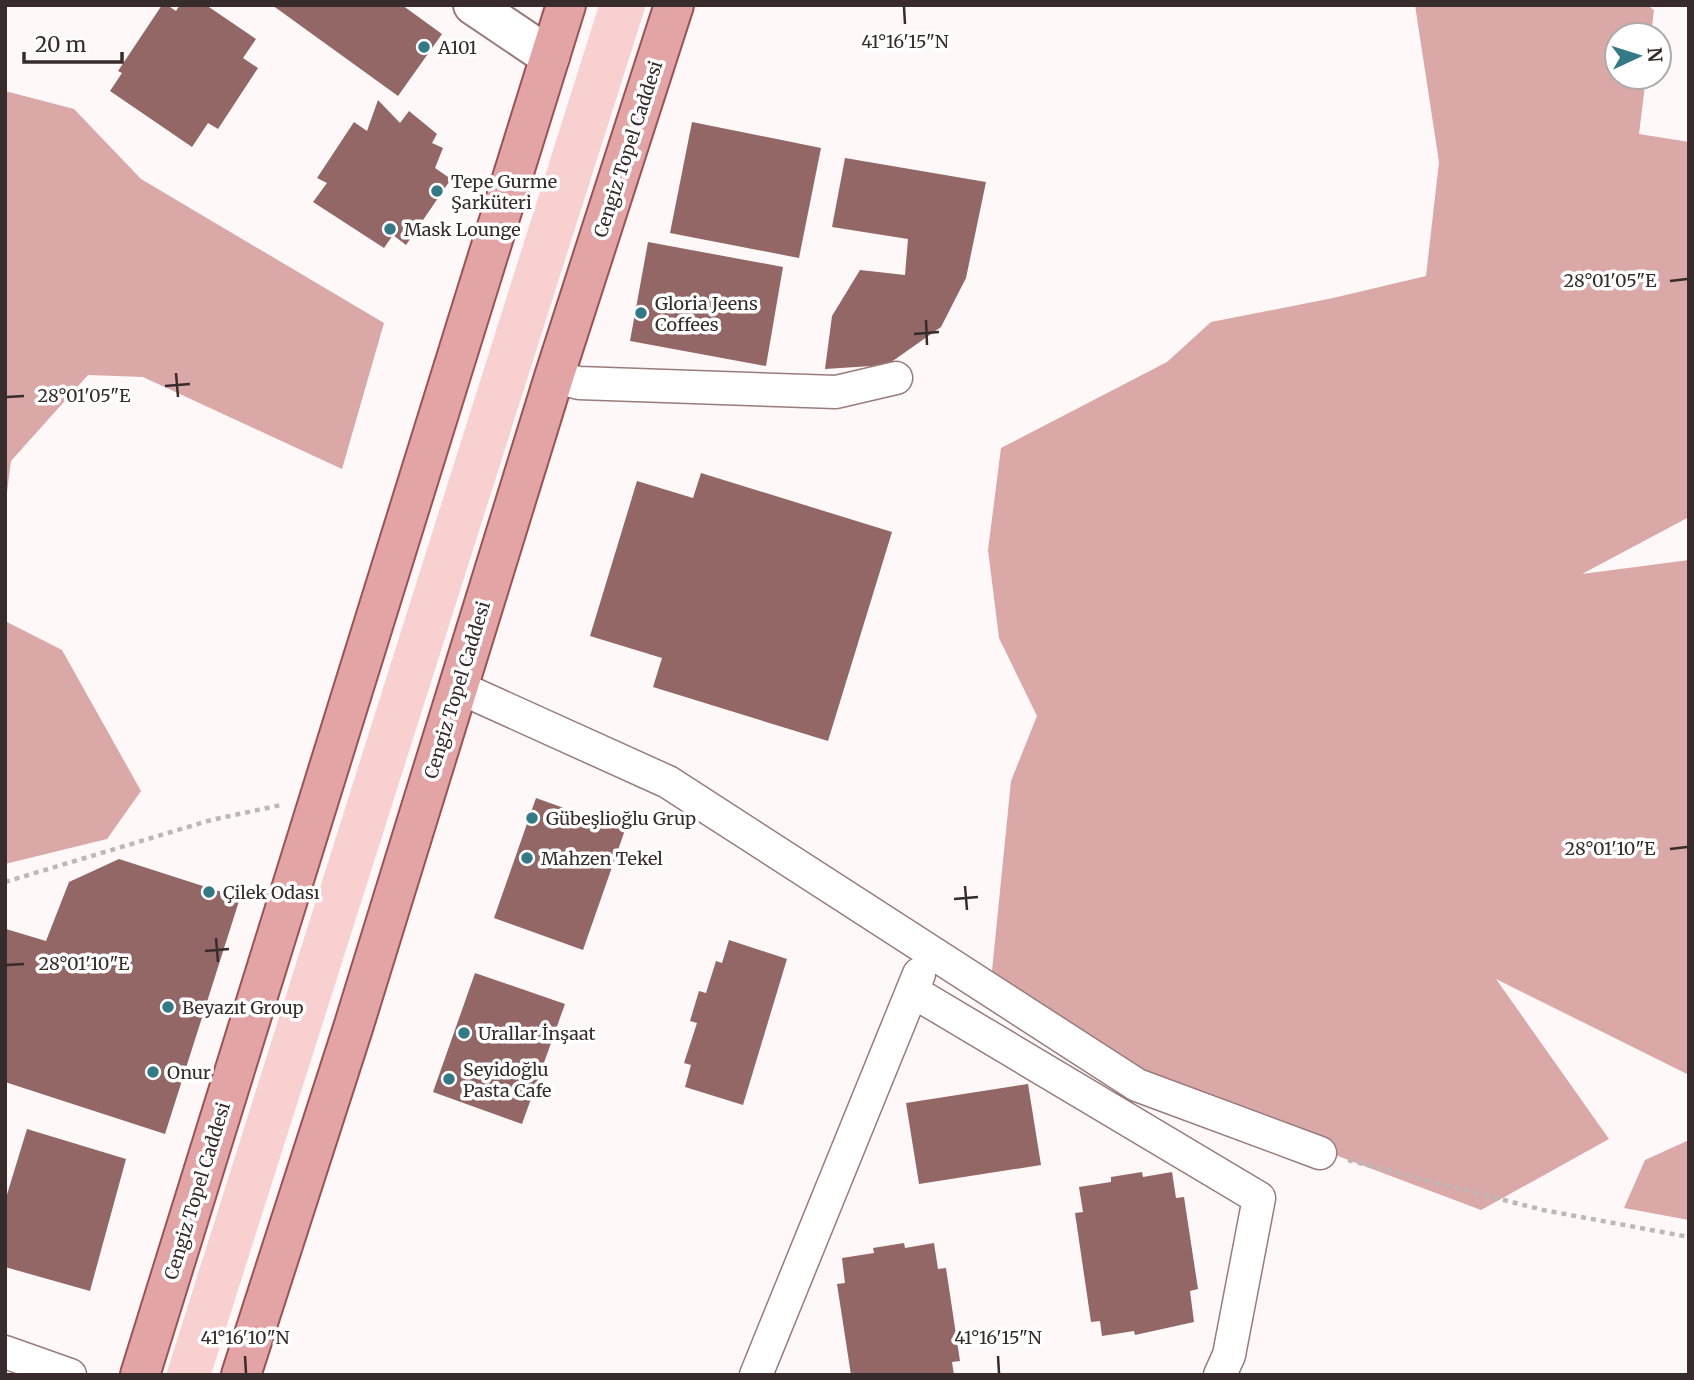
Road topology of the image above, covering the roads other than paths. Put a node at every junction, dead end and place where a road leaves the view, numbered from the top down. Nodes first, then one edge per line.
1 (473, 5) edge
2 (566, 5) edge
3 (674, 5) edge
4 (550, 57) junction
5 (554, 377) junction
6 (896, 377) dead end
7 (458, 687) junction
8 (928, 950) junction
9 (912, 991) junction
10 (1320, 1153) road end
11 (5, 1352) edge
12 (70, 1375) edge
13 (140, 1375) edge
14 (241, 1375) edge
15 (756, 1375) edge
16 (1220, 1375) edge

1 - 4 street
2 - 4 main road, Cengiz Topel Caddesi
3 - 5 main road, Cengiz Topel Caddesi
4 - 13 main road, Cengiz Topel Caddesi
5 - 6 street
5 - 7 main road, Cengiz Topel Caddesi
7 - 8 street
7 - 14 main road, Cengiz Topel Caddesi
8 - 9 street
8 - 10 street
9 - 15 street
9 - 16 street
11 - 12 street

